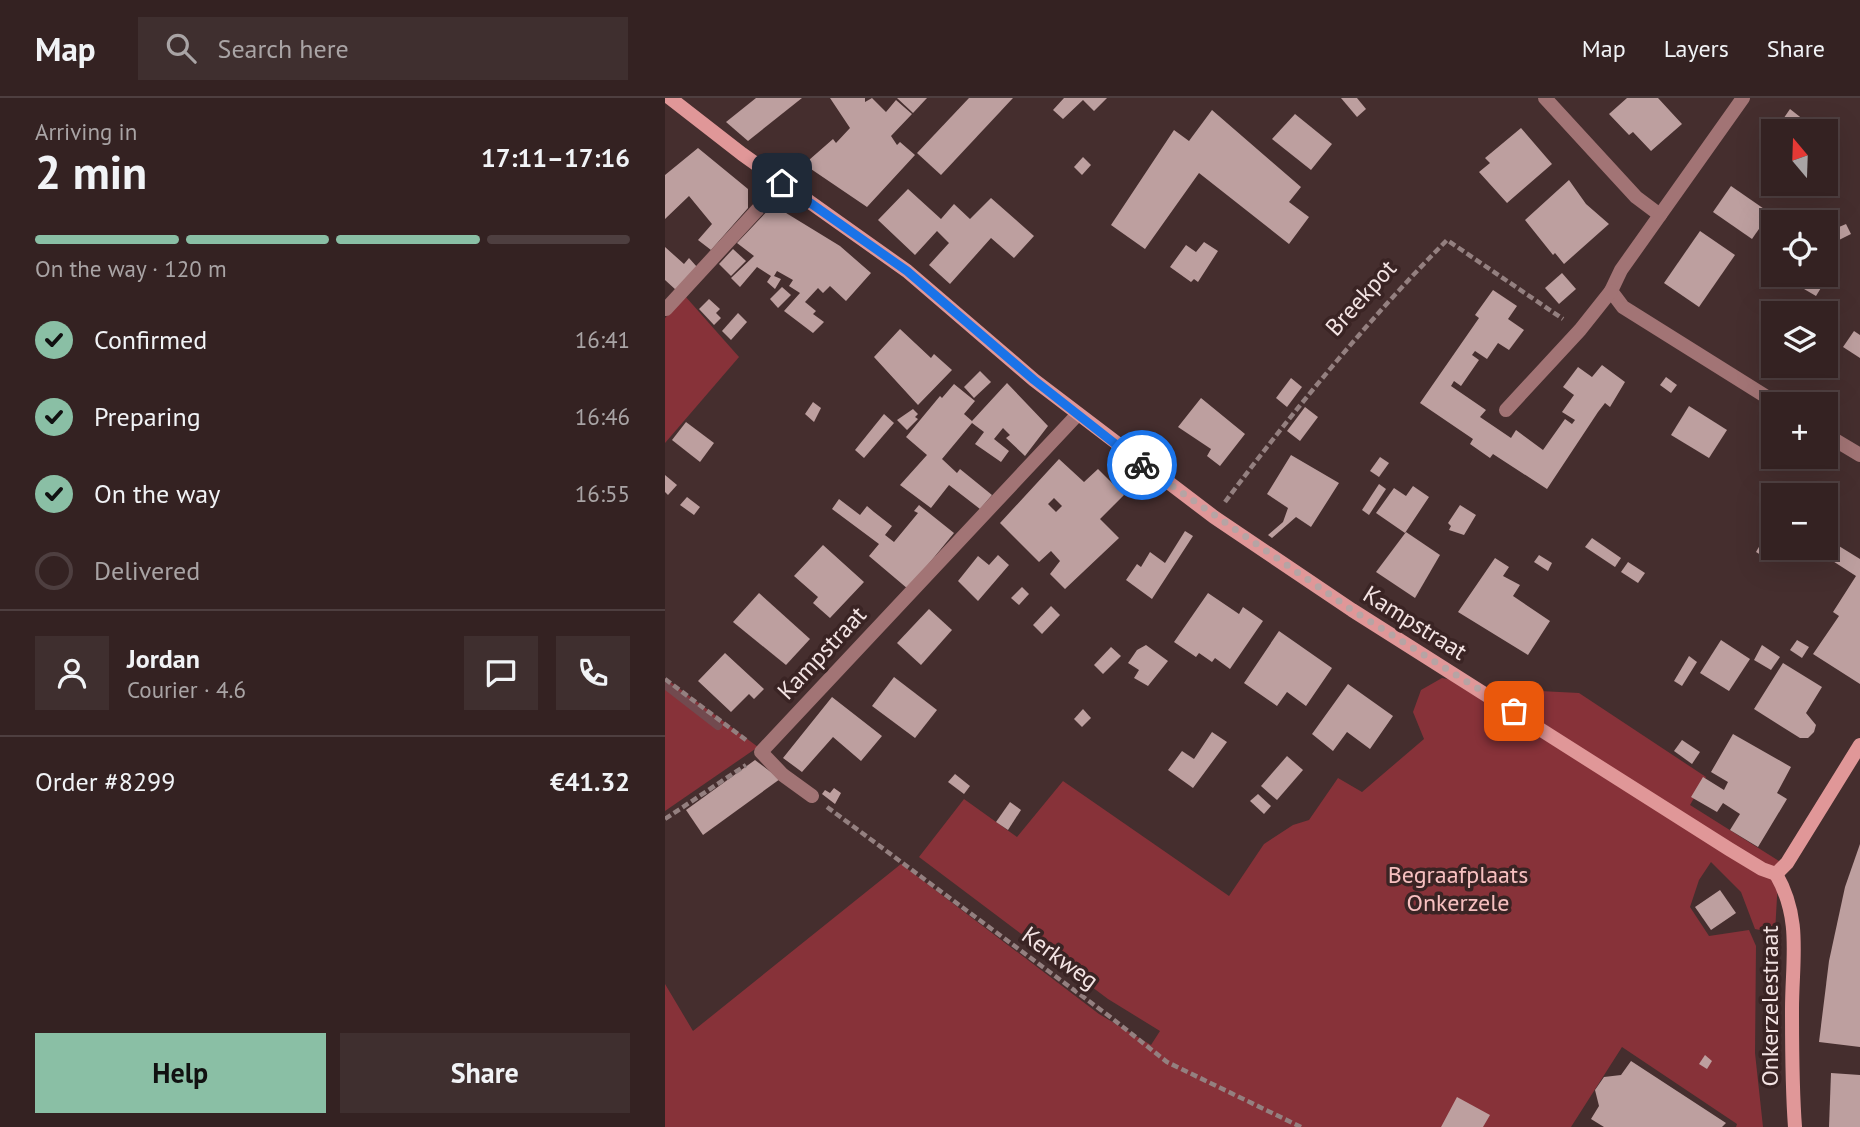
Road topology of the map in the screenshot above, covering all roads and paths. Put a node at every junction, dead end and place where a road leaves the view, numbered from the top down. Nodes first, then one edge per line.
1 (670, 98) edge
2 (1545, 98) edge
3 (1743, 98) edge
4 (782, 183) junction
5 (1660, 215) junction
6 (1611, 290) junction
7 (666, 309) edge
8 (1580, 330) junction
9 (1761, 393) edge
10 (1506, 410) dead end
11 (1078, 414) junction
12 (1838, 442) edge
13 (1860, 455) edge
14 (1214, 517) junction
15 (665, 679) edge
16 (1860, 745) edge
17 (761, 752) junction
18 (812, 796) joint
19 (665, 818) edge
20 (1776, 874) junction
21 (1301, 1127) edge
22 (1795, 1127) edge

1 - 4 street, Kampstraat
2 - 5 street
3 - 5 street
4 - 7 street
4 - 11 street, Kampstraat
5 - 6 street
6 - 8 street
6 - 9 street
8 - 10 street
8 - 14 path, Breekpot
11 - 14 street, Kampstraat
11 - 17 street, Kampstraat
12 - 13 street
14 - 20 street, Kampstraat
15 - 17 path
16 - 20 street
17 - 18 street
17 - 19 path
18 - 21 path, Kerkweg
20 - 22 street, Onkerzelestraat

